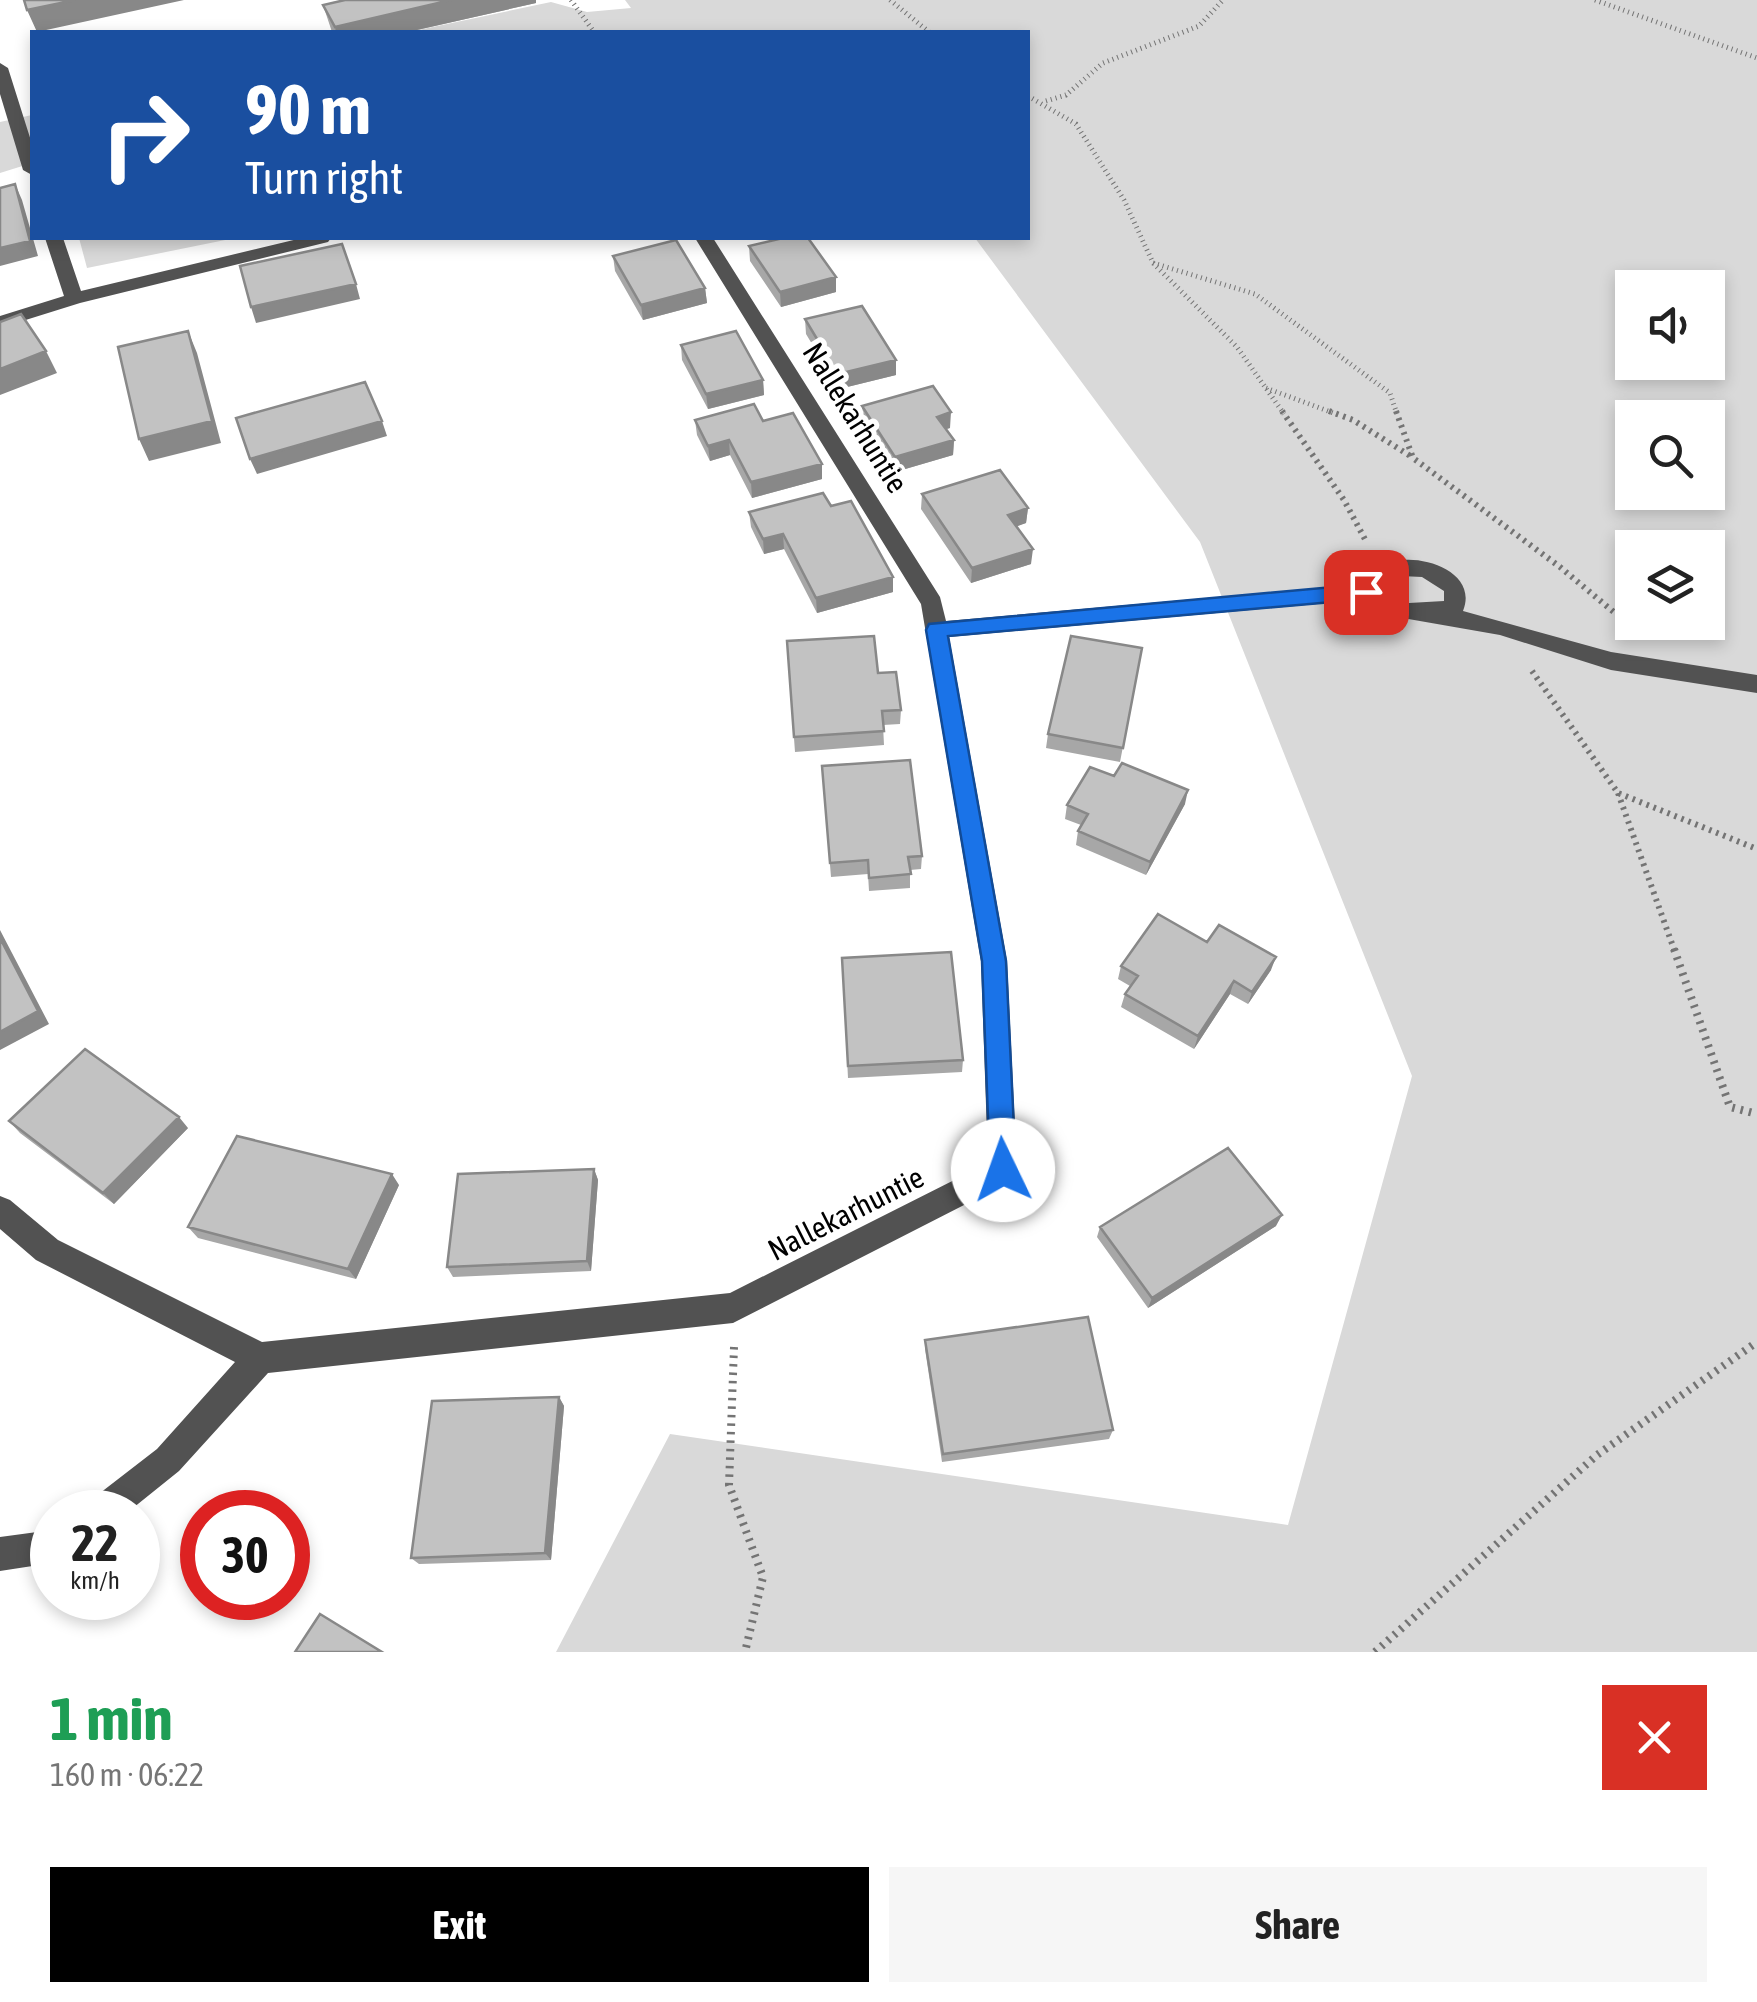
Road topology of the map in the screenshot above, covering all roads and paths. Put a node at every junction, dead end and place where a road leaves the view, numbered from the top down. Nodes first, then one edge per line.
1 (571, 0) edge
2 (890, 0) edge
3 (1223, 0) edge
4 (1595, 0) edge
5 (593, 30) edge
6 (927, 30) edge
7 (1757, 58) edge
8 (0, 68) edge
9 (1030, 97) edge
10 (1044, 102) junction
11 (30, 164) edge
12 (55, 240) edge
13 (314, 240) edge
14 (700, 240) edge
15 (1153, 263) junction
16 (74, 299) junction
17 (0, 322) edge
18 (1266, 388) junction
19 (1412, 458) junction
20 (1382, 570) junction
21 (1366, 592) junction
22 (1438, 614) junction
23 (1500, 627) junction
24 (936, 630) junction
25 (1689, 674) junction
26 (1757, 684) edge
27 (1618, 793) junction
28 (1757, 848) edge
29 (1757, 1114) edge
30 (0, 1210) edge
31 (733, 1308) junction
32 (1757, 1342) edge
33 (260, 1358) junction
34 (130, 1490) edge
35 (30, 1550) edge
36 (0, 1554) edge
37 (745, 1652) edge
38 (1375, 1652) edge

1 - 5 path
2 - 6 path
3 - 10 path
4 - 7 path
8 - 11 street
9 - 10 path
10 - 15 path
12 - 16 street
13 - 16 street
14 - 24 street, Nallekarhuntie
15 - 18 path
15 - 19 path
16 - 17 street
18 - 19 path
18 - 20 path
19 - 25 path
20 - 21 street
20 - 22 street
21 - 22 street
21 - 24 street
22 - 23 street
23 - 25 street
23 - 27 path
24 - 31 street, Nallekarhuntie
25 - 26 street
27 - 28 path
27 - 29 path
30 - 33 street
31 - 33 street, Nallekarhuntie
31 - 37 path
32 - 38 path
33 - 34 street
35 - 36 street

